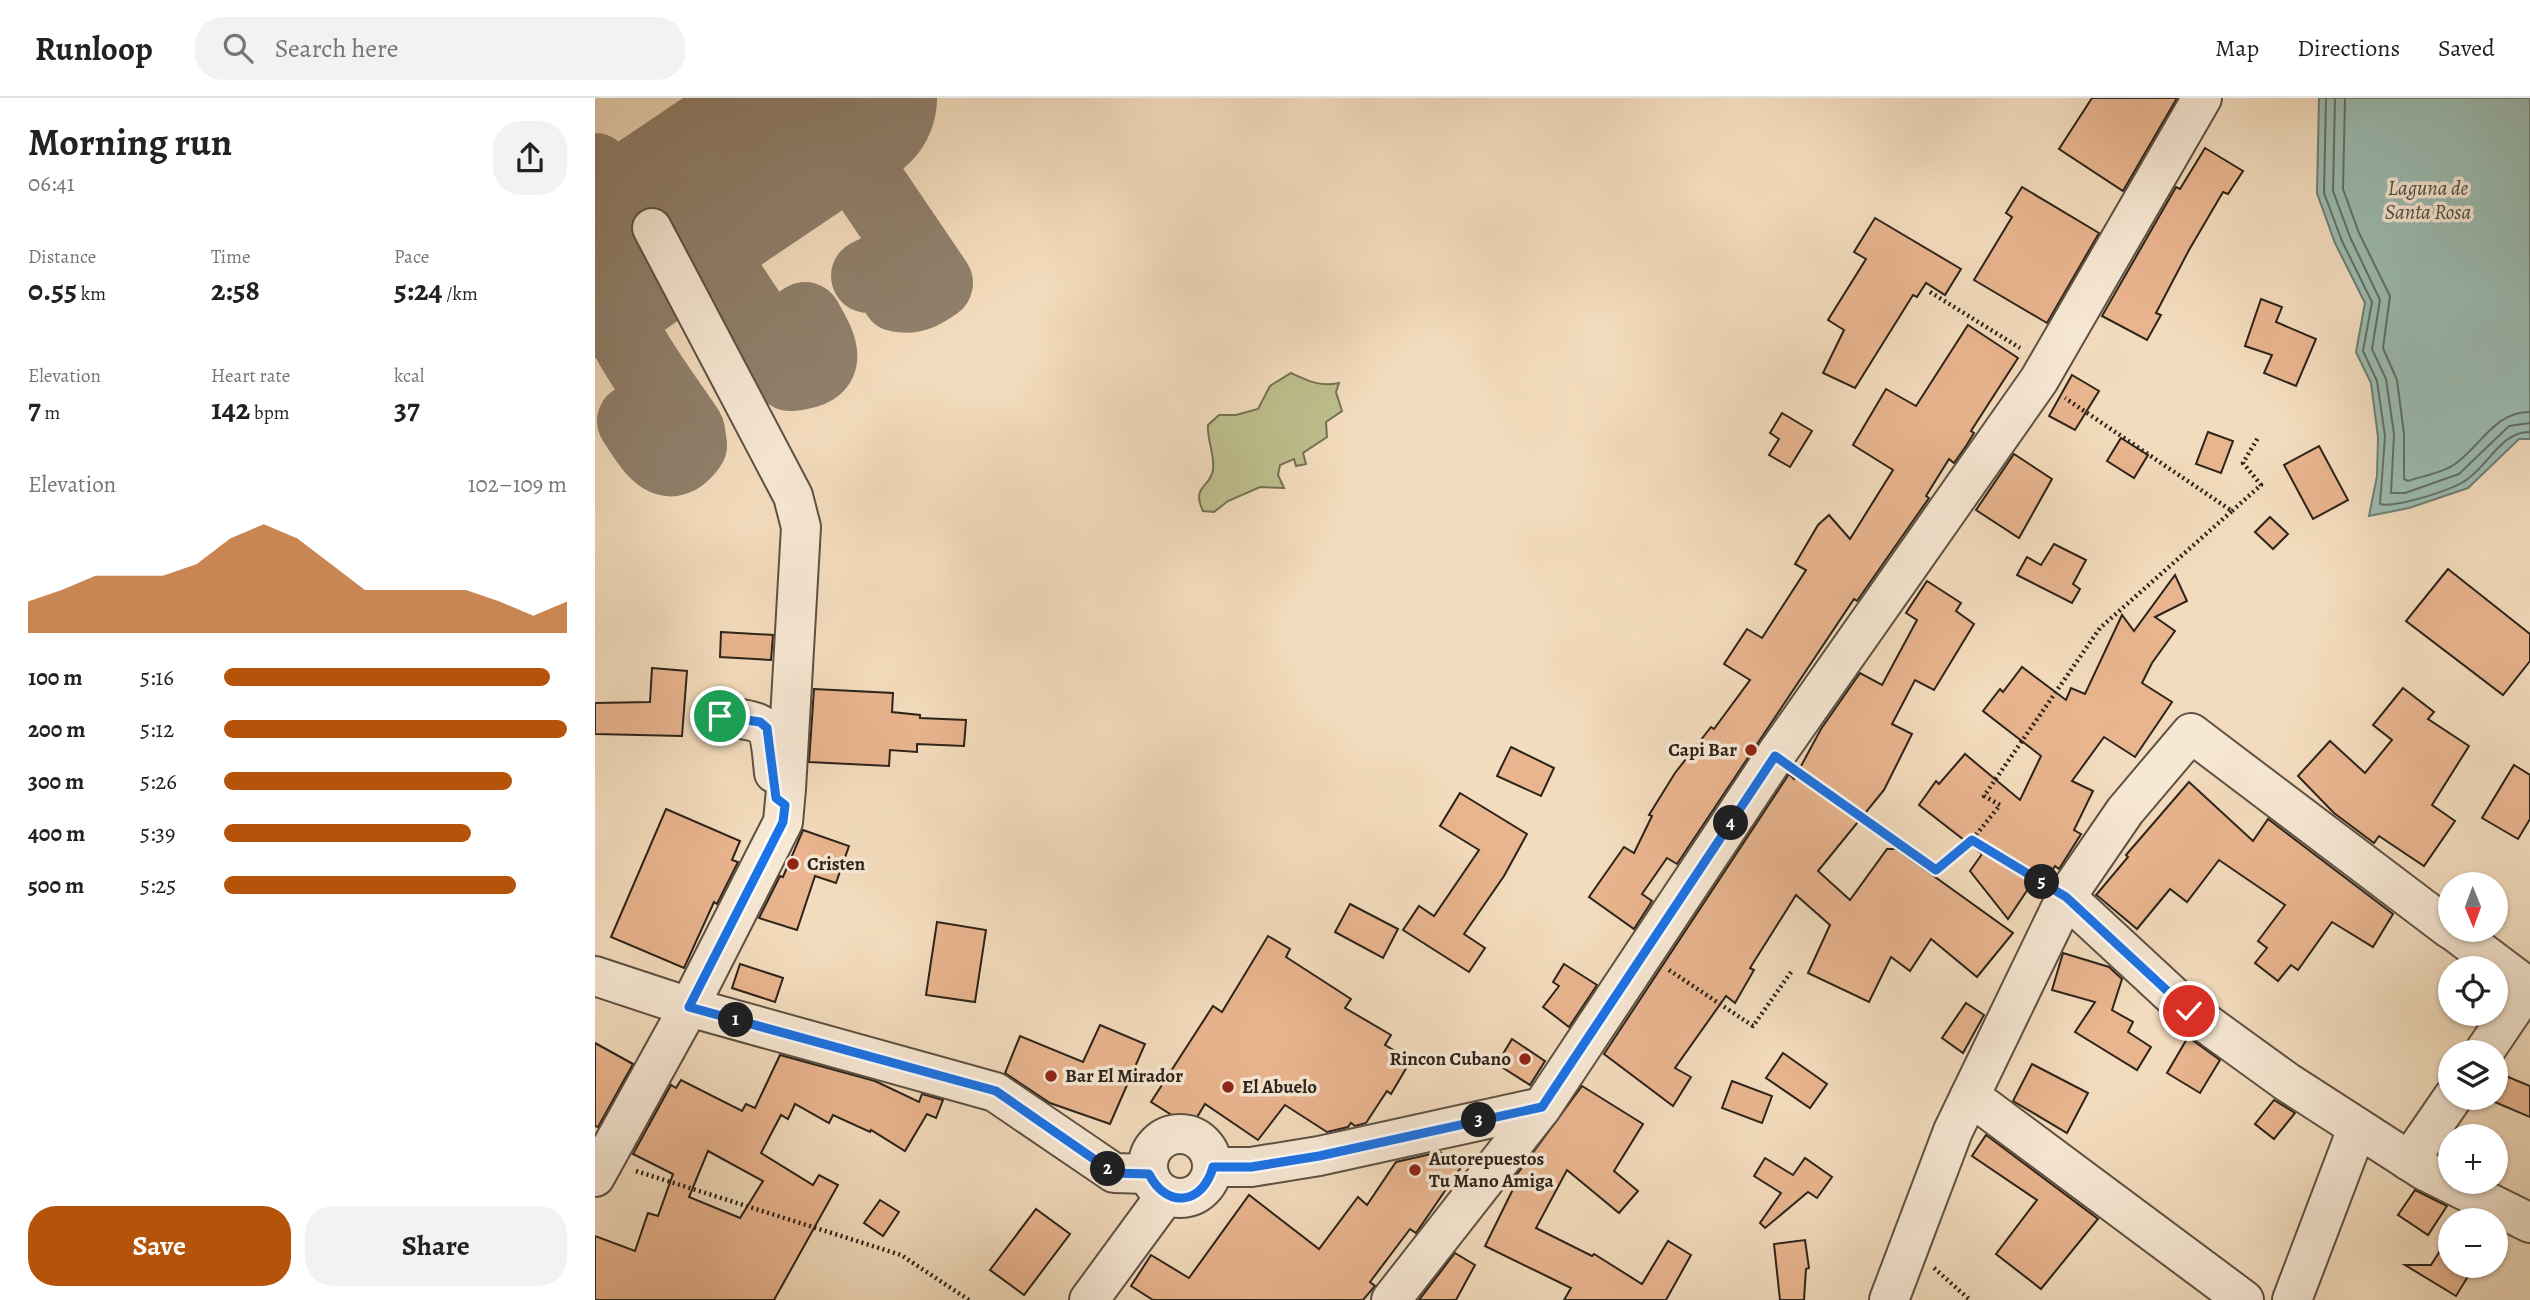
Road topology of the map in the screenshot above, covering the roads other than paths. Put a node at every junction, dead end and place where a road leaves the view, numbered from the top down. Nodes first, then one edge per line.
1 (2202, 98) edge
2 (652, 228) dead end
3 (720, 716) dead end
4 (785, 805) junction
5 (2066, 897) junction
6 (2438, 920) edge
7 (2467, 942) edge
8 (595, 976) edge
9 (689, 1007) junction
10 (2491, 1040) edge
11 (1970, 1096) junction
12 (1542, 1107) junction
13 (2443, 1110) edge
14 (2357, 1129) junction
15 (2409, 1161) junction
16 (1213, 1167) junction
17 (599, 1169) edge
18 (1158, 1185) junction
19 (2530, 1223) edge
20 (1089, 1300) edge
21 (1391, 1300) edge
22 (1889, 1300) edge
23 (2244, 1300) edge
24 (2292, 1300) edge

1 - 12 street
2 - 4 street
3 - 4 street
4 - 9 street
5 - 6 street
5 - 11 street
5 - 14 street
7 - 10 street
8 - 9 street
9 - 17 street
9 - 18 street
11 - 22 street
11 - 23 street
12 - 16 street
12 - 21 street
13 - 15 street
14 - 15 street
14 - 24 street
15 - 19 street
16 - 18 street
16 - 18 street
18 - 20 street

